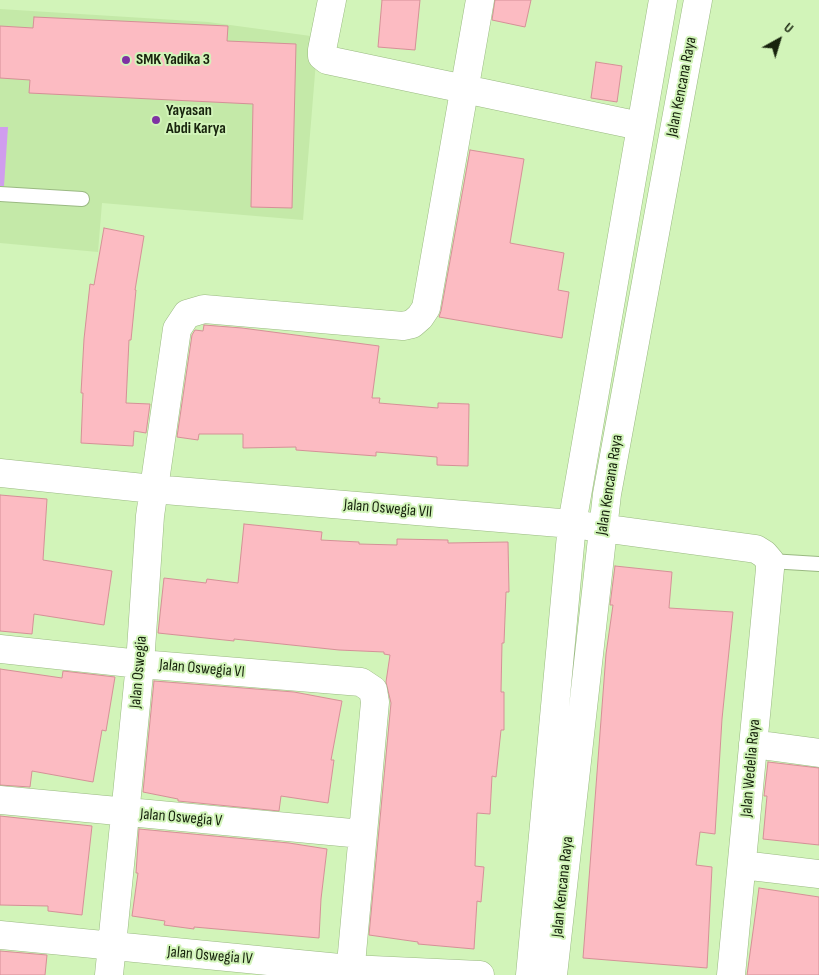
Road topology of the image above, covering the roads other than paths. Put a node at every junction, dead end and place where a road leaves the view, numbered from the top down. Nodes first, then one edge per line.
1 (332, 0) edge
2 (480, 0) edge
3 (663, 0) edge
4 (698, 0) edge
5 (464, 89) junction
6 (640, 126) junction
7 (0, 194) edge
8 (82, 198) dead end
9 (0, 473) edge
10 (154, 488) junction
11 (572, 524) junction
12 (602, 528) junction
13 (770, 561) junction
14 (819, 564) edge
15 (0, 649) edge
16 (140, 664) junction
17 (753, 744) junction
18 (819, 753) edge
19 (0, 800) edge
20 (125, 813) junction
21 (362, 834) junction
22 (742, 865) junction
23 (819, 874) edge
24 (0, 936) edge
25 (111, 946) junction
26 (350, 972) edge
27 (540, 974) edge
28 (108, 975) edge
29 (480, 975) edge
30 (732, 975) edge

1 - 5 street
2 - 5 street, Jalan Oswegia
3 - 6 street, Jalan Kencana Raya
4 - 12 street, Jalan Kencana Raya
5 - 6 street
5 - 10 street, Jalan Oswegia
6 - 11 street, Jalan Kencana Raya
7 - 8 lane
9 - 10 street, Jalan Oswegia VII
10 - 11 street, Jalan Oswegia VII
10 - 16 street, Jalan Oswegia
11 - 12 street, Jalan Oswegia VII
11 - 27 street, Jalan Kencana Raya
12 - 13 street, Jalan Oswegia VII
12 - 27 street, Jalan Kencana Raya
13 - 14 lane
13 - 17 street, Jalan Wedelia Raya
15 - 16 street, Jalan Oswegia VI
16 - 20 street, Jalan Oswegia
16 - 21 street, Jalan Oswegia VI
17 - 18 street
17 - 22 street, Jalan Wedelia Raya
19 - 20 street, Jalan Oswegia V
20 - 21 street, Jalan Oswegia V
20 - 25 street, Jalan Oswegia
21 - 26 street
22 - 23 street
22 - 30 street, Jalan Wedelia Raya
24 - 25 street, Jalan Oswegia IV
25 - 26 street, Jalan Oswegia IV
25 - 28 street, Jalan Oswegia
26 - 29 street, Jalan Oswegia IV

